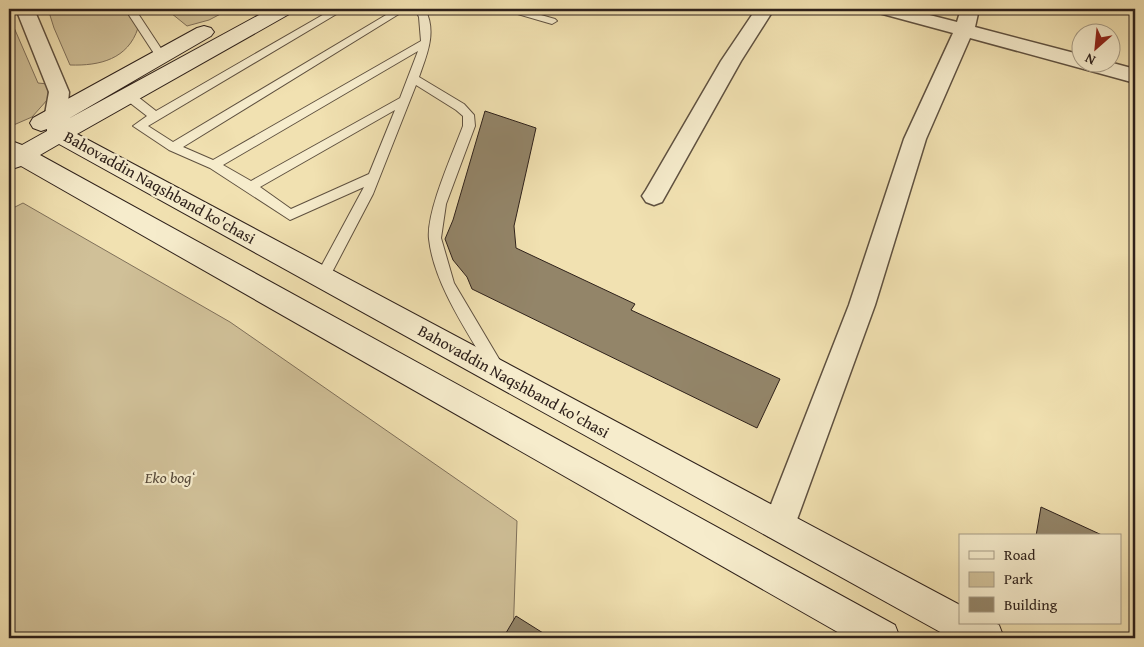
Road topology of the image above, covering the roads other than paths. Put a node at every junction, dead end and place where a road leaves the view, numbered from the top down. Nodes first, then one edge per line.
1 (25, 9) edge
2 (130, 9) edge
3 (247, 9) edge
4 (284, 9) edge
5 (340, 9) edge
6 (402, 9) edge
7 (420, 9) edge
8 (510, 9) edge
9 (765, 9) edge
10 (886, 9) edge
11 (967, 20) edge
12 (552, 21) dead end
13 (426, 42) junction
14 (160, 56) junction
15 (1072, 58) edge
16 (1120, 72) edge
17 (1135, 76) edge
18 (413, 78) junction
19 (129, 96) junction
20 (405, 100) junction
21 (156, 116) junction
22 (58, 124) junction
23 (173, 147) junction
24 (12, 152) edge
25 (214, 165) junction
26 (374, 177) junction
27 (251, 187) junction
28 (654, 196) dead end
29 (324, 276) junction
30 (500, 374) junction
31 (779, 525) junction
32 (959, 623) edge
33 (960, 624) edge
34 (882, 638) edge
35 (986, 638) edge

1 - 22 street
2 - 14 lane
3 - 14 main road
4 - 19 main road
5 - 21 lane
6 - 23 lane
7 - 13 lane
8 - 12 lane
9 - 28 street
10 - 11 street
11 - 15 street
11 - 31 street
13 - 18 lane
13 - 25 lane
14 - 22 main road
16 - 17 street
18 - 20 lane
18 - 30 lane
19 - 21 lane
19 - 22 main road
20 - 26 lane
20 - 27 lane
21 - 23 lane
22 - 24 main road
22 - 29 main road, Bahovaddin Naqshband ko'chasi
23 - 25 lane
24 - 34 main road
25 - 27 lane
26 - 27 lane
26 - 29 lane
29 - 30 main road, Bahovaddin Naqshband ko'chasi
30 - 31 main road, Bahovaddin Naqshband ko'chasi
31 - 32 main road, Bahovaddin Naqshband ko'chasi
33 - 35 main road, Bahovaddin Naqshband ko'chasi

